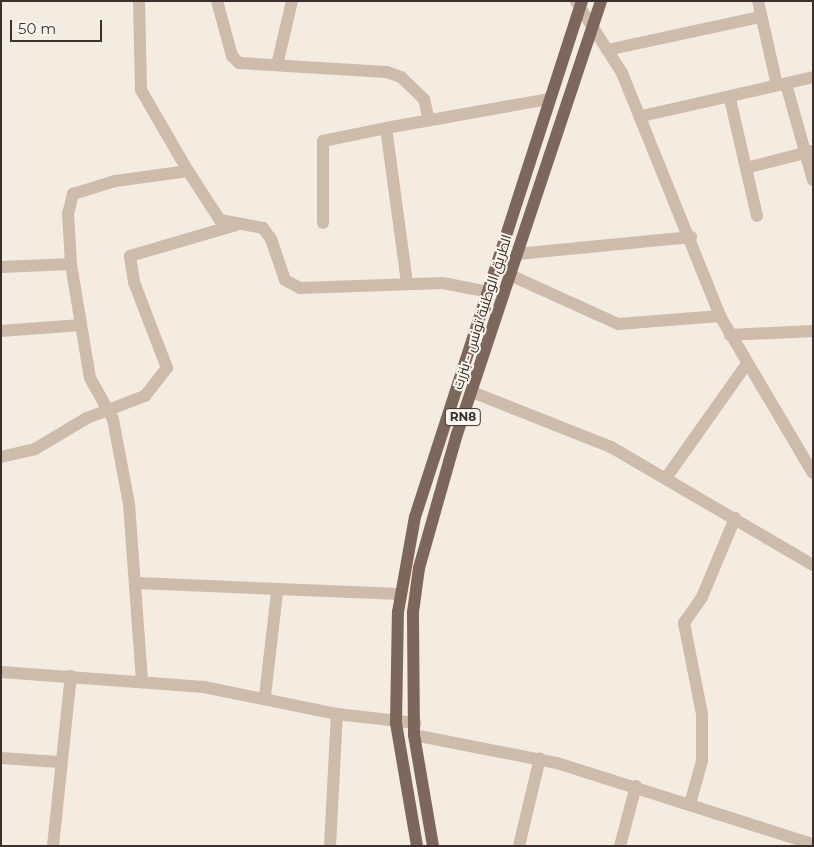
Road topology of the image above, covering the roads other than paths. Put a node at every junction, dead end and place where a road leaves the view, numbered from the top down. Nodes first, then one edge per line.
1 (139, 1) edge
2 (217, 1) edge
3 (292, 1) edge
4 (601, 1) edge
5 (758, 1) edge
6 (579, 3) edge
7 (760, 17) junction
8 (592, 30) junction
9 (607, 50) junction
10 (277, 64) junction
11 (813, 77) edge
12 (781, 84) junction
13 (548, 99) junction
14 (730, 99) junction
15 (642, 116) junction
16 (429, 120) junction
17 (386, 128) junction
18 (809, 152) edge
19 (746, 168) junction
20 (188, 171) junction
21 (813, 180) edge
22 (757, 216) dead end
23 (324, 223) dead end
24 (236, 225) junction
25 (691, 237) junction
26 (517, 254) junction
27 (72, 264) junction
28 (1, 267) edge
29 (510, 275) junction
30 (407, 283) junction
31 (489, 292) junction
32 (720, 316) junction
33 (81, 325) junction
34 (1, 331) edge
35 (813, 331) edge
36 (730, 336) junction
37 (746, 365) junction
38 (472, 392) junction
39 (110, 412) junction
40 (1, 457) edge
41 (813, 473) edge
42 (666, 478) junction
43 (735, 518) junction
44 (813, 565) edge
45 (138, 583) junction
46 (277, 592) junction
47 (400, 594) junction
48 (1, 672) edge
49 (71, 676) junction
50 (142, 681) junction
51 (265, 696) junction
52 (337, 714) junction
53 (396, 722) junction
54 (414, 729) junction
55 (1, 758) edge
56 (540, 758) junction
57 (60, 762) junction
58 (636, 786) junction
59 (690, 804) junction
60 (813, 844) edge
61 (53, 846) edge
62 (330, 846) edge
63 (417, 846) edge
64 (433, 846) edge
65 (519, 846) edge
66 (620, 846) edge

1 - 20 street
2 - 10 street
3 - 10 street
4 - 8 main road, الطريق الوطنية تونس - بنزرت / RN8
5 - 7 street
6 - 8 street
6 - 13 main road, الطريق الوطنية تونس - بنزرت / RN8
7 - 9 street
7 - 12 street
8 - 9 street
8 - 26 main road, الطريق الوطنية تونس - بنزرت / RN8
9 - 15 street
10 - 16 street
11 - 12 street
12 - 14 street
12 - 18 street
13 - 16 street
13 - 31 main road, الطريق الوطنية تونس - بنزرت / RN8
14 - 15 street
14 - 19 street
15 - 25 street
16 - 17 street
17 - 23 street
17 - 30 street
18 - 19 street
18 - 21 street
19 - 22 street
20 - 24 street
20 - 27 street
24 - 30 street
24 - 39 street
25 - 26 street
25 - 32 street
26 - 29 main road, الطريق الوطنية تونس - بنزرت / RN8
27 - 28 street
27 - 33 street
29 - 32 street
29 - 38 main road, الطريق الوطنية تونس - بنزرت / RN8
30 - 31 street
31 - 47 main road, الطريق الوطنية تونس - بنزرت / RN8
32 - 36 street
33 - 34 street
33 - 39 street
35 - 36 street
36 - 37 street
37 - 41 street
37 - 42 street
38 - 42 street
38 - 54 main road, الطريق الوطنية تونس - بنزرت / RN8
39 - 40 street
39 - 45 street
42 - 43 street
43 - 44 street
43 - 59 street
45 - 46 street
45 - 50 street
46 - 47 street
46 - 51 street
47 - 53 main road, الطريق الوطنية تونس - بنزرت / RN8
48 - 49 street
49 - 50 street
49 - 57 street
50 - 51 street
51 - 52 street
52 - 53 street
52 - 62 street
53 - 54 street
53 - 63 main road, الطريق الوطنية تونس - بنزرت / RN8
54 - 56 street
54 - 64 main road, الطريق الوطنية تونس - بنزرت / RN8
55 - 57 street
56 - 58 street
56 - 65 street
57 - 61 street
58 - 59 street
58 - 66 street
59 - 60 street

